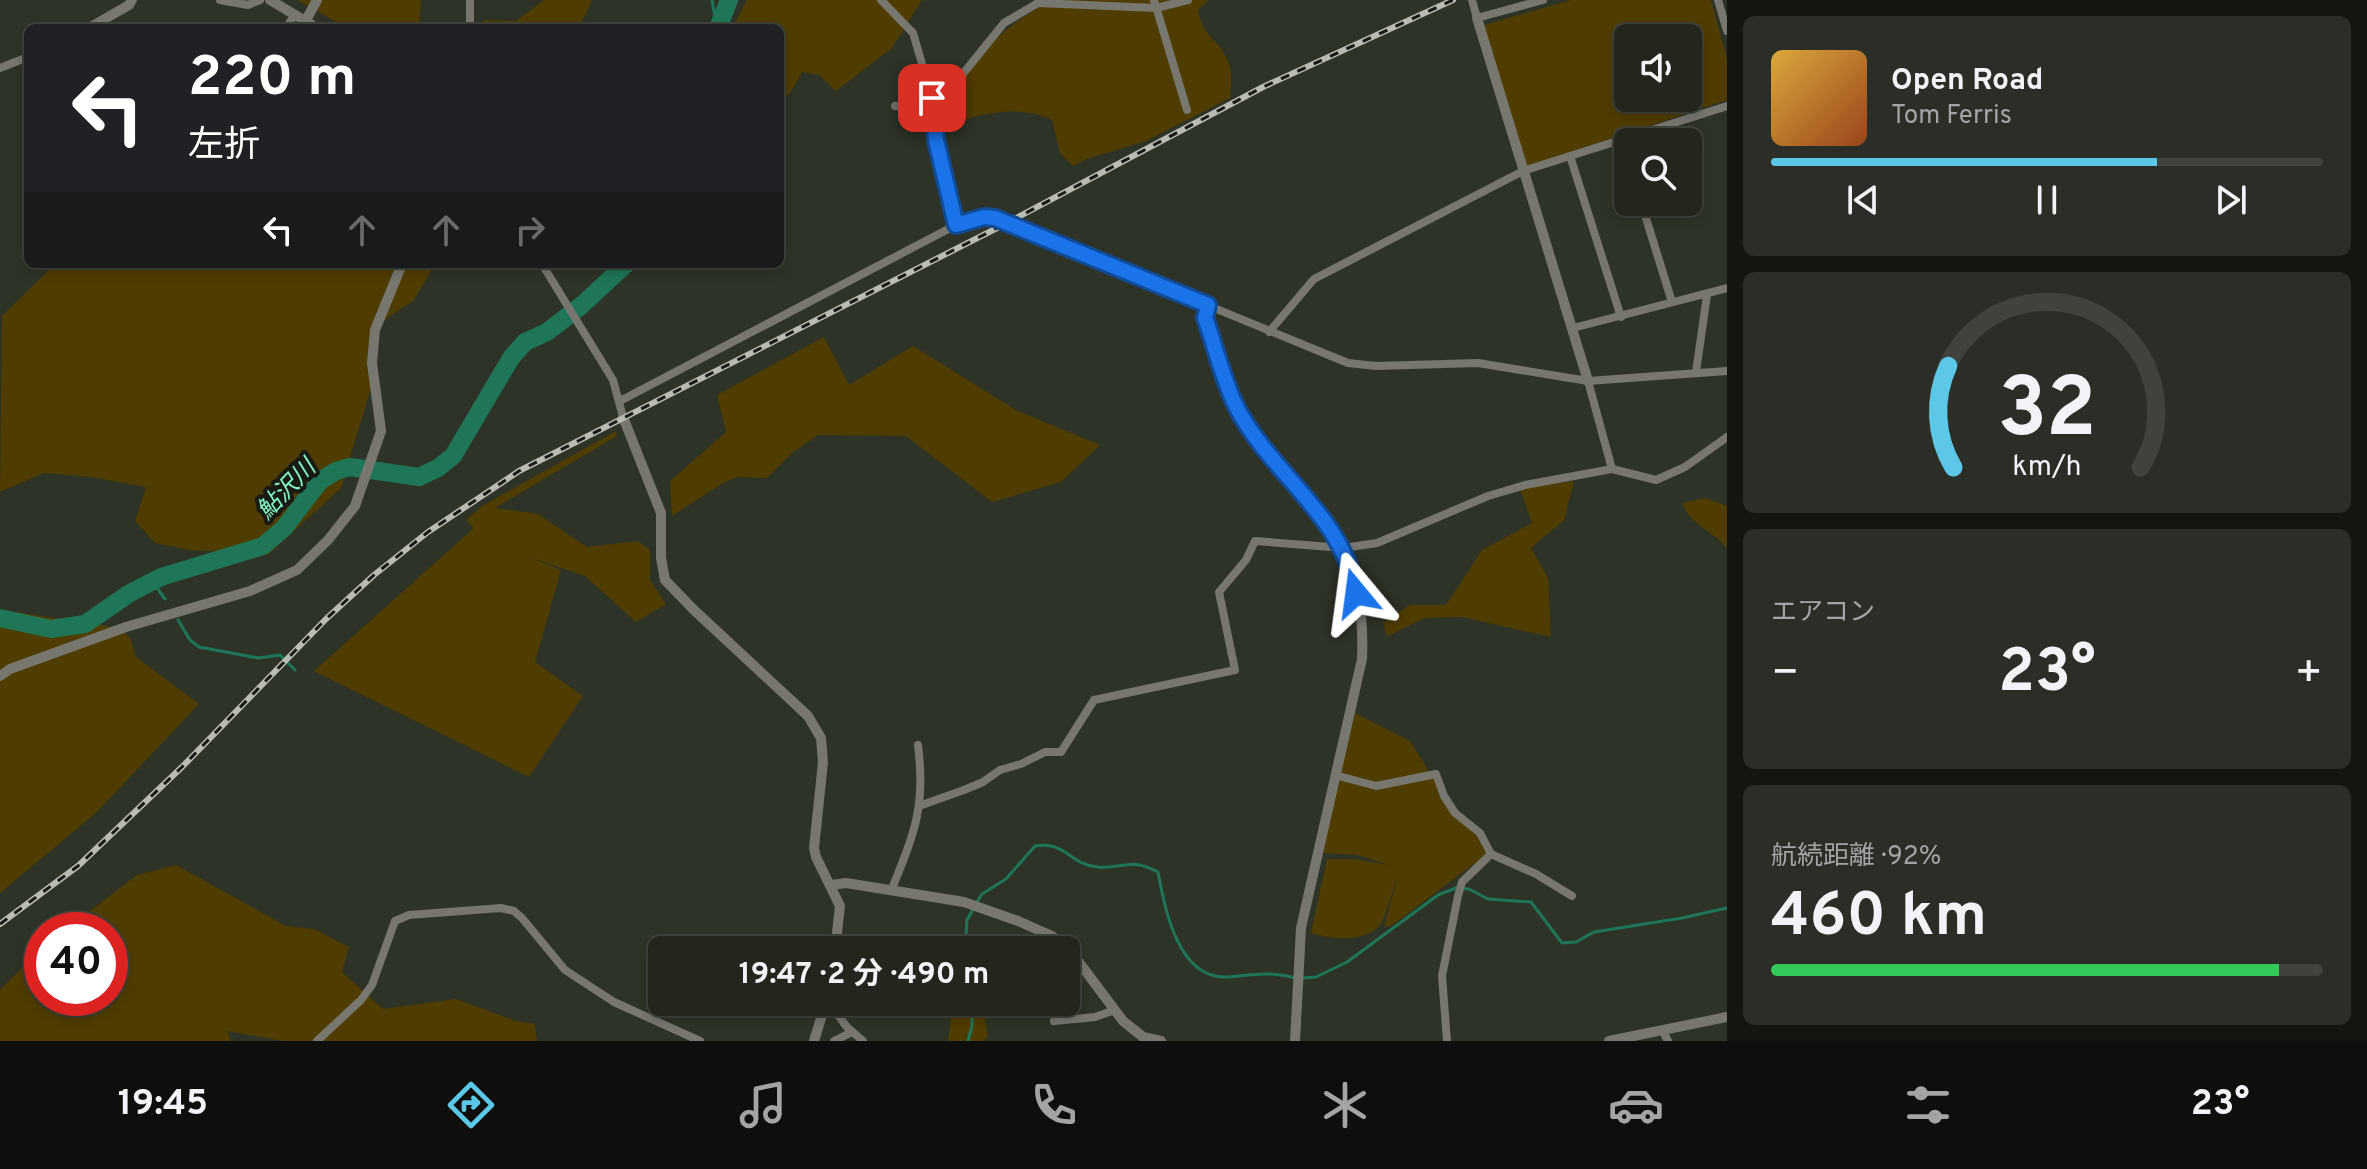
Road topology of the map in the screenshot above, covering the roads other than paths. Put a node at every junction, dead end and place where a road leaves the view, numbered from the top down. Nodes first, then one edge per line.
1 (132, 0) edge
2 (220, 0) edge
3 (260, 0) edge
4 (270, 0) edge
5 (317, 0) edge
6 (470, 0) edge
7 (881, 0) edge
8 (1188, 0) edge
9 (1472, 0) edge
10 (1543, 0) edge
11 (1718, 0) edge
12 (1040, 2) edge
13 (1155, 4) edge
14 (294, 15) junction
15 (1477, 18) junction
16 (305, 22) junction
17 (96, 24) edge
18 (288, 24) edge
19 (309, 24) edge
20 (470, 24) edge
21 (1727, 31) edge
22 (24, 59) edge
23 (0, 68) edge
24 (932, 98) junction
25 (895, 106) dead end
26 (1727, 106) edge
27 (933, 110) junction
28 (1187, 110) dead end
29 (1657, 128) edge
30 (1614, 142) edge
31 (1570, 156) junction
32 (1523, 171) junction
33 (1645, 216) edge
34 (956, 225) junction
35 (400, 268) edge
36 (545, 268) edge
37 (1727, 288) edge
38 (1707, 295) junction
39 (1672, 302) junction
40 (1208, 305) junction
41 (1621, 317) junction
42 (1573, 328) junction
43 (1269, 332) junction
44 (1727, 371) edge
45 (1696, 372) junction
46 (1588, 381) junction
47 (620, 401) junction
48 (623, 417) joint
49 (1727, 437) edge
50 (1612, 469) junction
51 (1343, 548) junction
52 (0, 676) edge
53 (918, 745) dead end
54 (1335, 775) junction
55 (919, 806) junction
56 (1491, 854) junction
57 (832, 885) junction
58 (891, 891) junction
59 (1572, 896) dead end
60 (837, 936) edge
61 (1115, 1010) junction
62 (822, 1016) edge
63 (839, 1016) edge
64 (1727, 1017) edge
65 (1054, 1021) dead end
66 (1662, 1030) junction
67 (852, 1032) junction
68 (317, 1041) edge
69 (700, 1041) edge
70 (814, 1041) edge
71 (834, 1041) edge
72 (863, 1041) edge
73 (1161, 1041) edge
74 (1295, 1041) edge
75 (1447, 1041) edge
76 (1609, 1041) edge
77 (1668, 1041) edge

1 - 17 street
2 - 3 street
4 - 14 street
5 - 16 street
6 - 20 street
7 - 24 street
8 - 13 street
9 - 15 street
10 - 15 street
11 - 21 street
12 - 13 street
12 - 24 street
13 - 28 street
14 - 16 street
14 - 18 street
15 - 32 street
16 - 19 street
22 - 23 street
24 - 27 street
25 - 27 street
26 - 29 street
27 - 34 street
30 - 31 street
31 - 32 street
31 - 41 street
32 - 42 street
32 - 43 street
33 - 39 street
34 - 40 street
34 - 47 street
35 - 52 street
36 - 47 street
37 - 38 street
38 - 39 street
38 - 45 street
39 - 41 street
40 - 43 street
40 - 51 street
41 - 42 street
42 - 46 street
43 - 46 street
44 - 45 street
45 - 46 street
46 - 50 street
47 - 48 street
48 - 57 street
49 - 50 street
50 - 51 street
51 - 54 street
51 - 55 street
53 - 55 street
54 - 56 street
54 - 74 street
55 - 58 street
56 - 59 street
56 - 75 street
57 - 58 street
57 - 60 street
58 - 61 street
61 - 65 street
61 - 73 street
62 - 70 street
63 - 67 street
64 - 66 street
66 - 76 street
66 - 77 street
67 - 71 street
67 - 72 street
68 - 69 street

